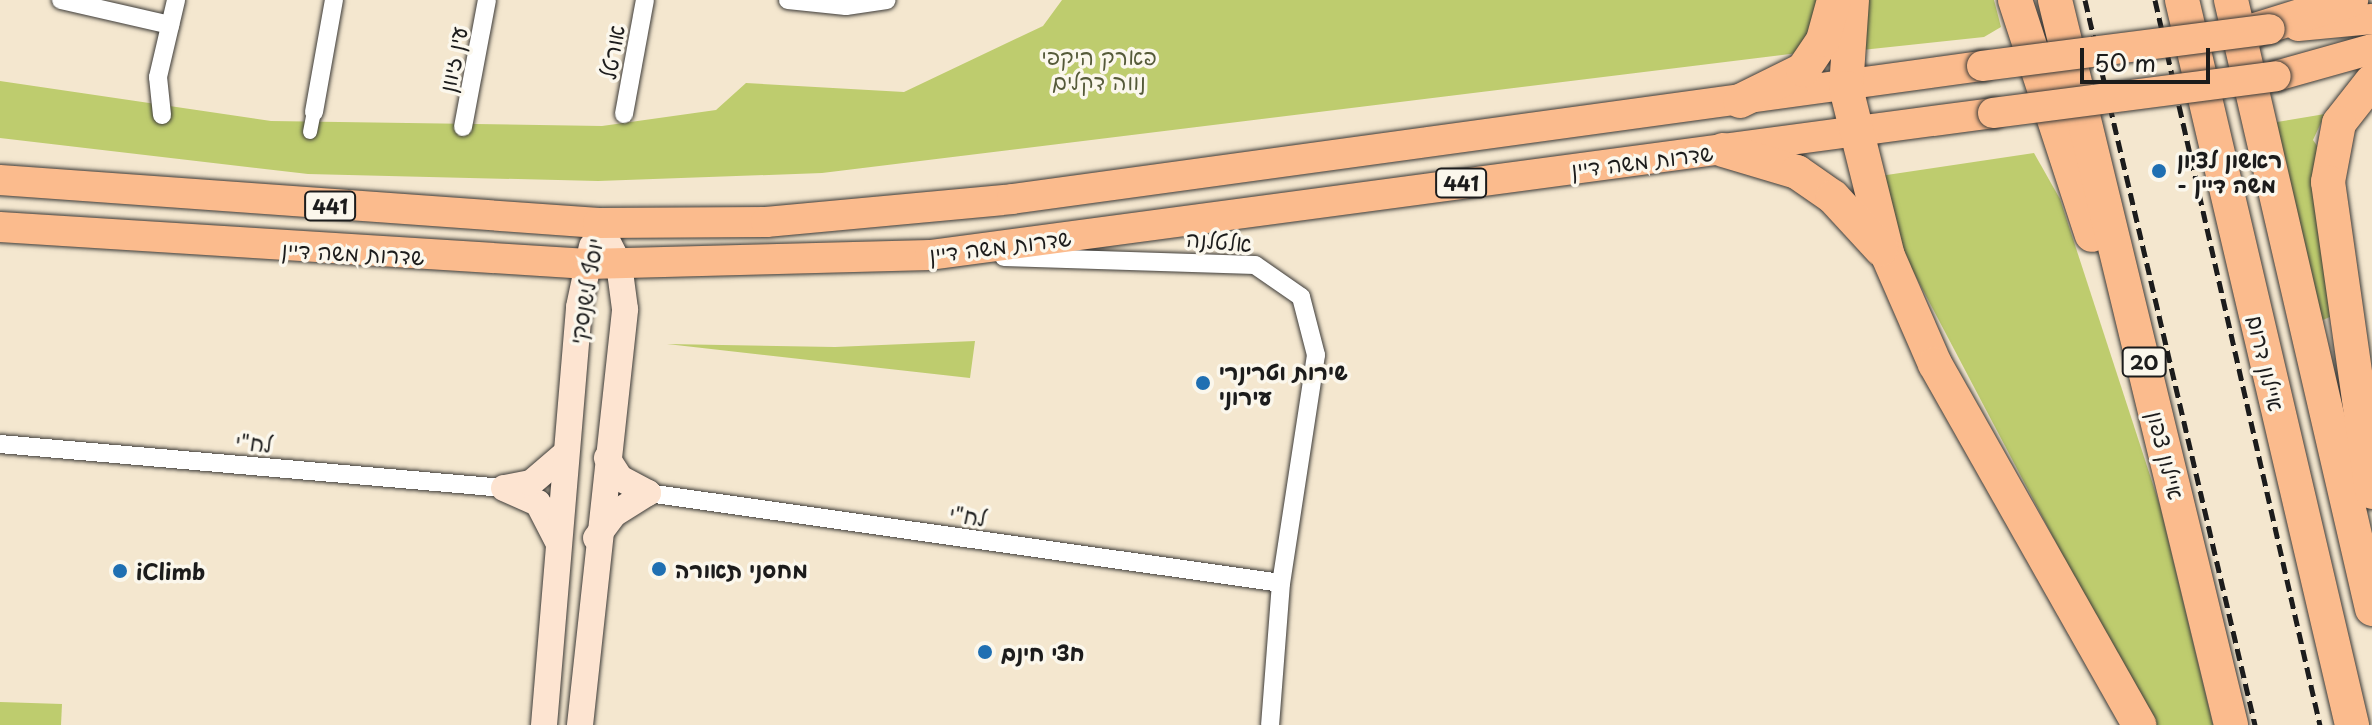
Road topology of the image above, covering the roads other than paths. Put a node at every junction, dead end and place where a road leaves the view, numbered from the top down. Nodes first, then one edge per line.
1 (61, 0) edge
2 (176, 0) edge
3 (334, 0) edge
4 (487, 0) edge
5 (645, 0) edge
6 (788, 0) edge
7 (887, 0) edge
8 (1834, 0) edge
9 (1852, 0) edge
10 (2015, 0) edge
11 (2055, 0) edge
12 (2182, 0) edge
13 (2231, 0) edge
14 (2351, 0) edge
15 (2372, 19) edge
16 (2259, 22) edge
17 (170, 25) junction
18 (2372, 49) edge
19 (2372, 67) edge
20 (2276, 76) junction
21 (2372, 81) edge
22 (1846, 88) junction
23 (1740, 101) junction
24 (314, 112) joint
25 (624, 114) dead end
26 (160, 119) dead end
27 (463, 127) dead end
28 (310, 132) dead end
29 (1854, 133) junction
30 (2266, 142) junction
31 (1723, 150) junction
32 (0, 180) edge
33 (598, 223) junction
34 (0, 227) edge
35 (930, 255) junction
36 (1888, 256) junction
37 (588, 264) junction
38 (619, 264) junction
39 (0, 444) edge
40 (566, 453) junction
41 (607, 458) junction
42 (504, 488) junction
43 (2176, 491) junction
44 (2372, 492) edge
45 (648, 493) junction
46 (596, 538) junction
47 (558, 543) junction
48 (1281, 583) junction
49 (2372, 609) edge
50 (544, 725) edge
51 (580, 725) edge
52 (1270, 725) edge
53 (2139, 725) edge
54 (2231, 725) edge
55 (2352, 725) edge

1 - 17 street
2 - 17 street
3 - 24 street
4 - 27 street, עין זיוון
5 - 25 street, אורטל
6 - 7 street
8 - 23 highway
9 - 22 highway
10 - 43 highway
11 - 43 highway, איילון צפון / 20
12 - 55 highway, איילון דרום
13 - 30 highway
14 - 16 highway
15 - 16 main road, 441
16 - 22 main road, שדרות משה דיין / 441, bridge
16 - 30 highway
17 - 26 street
18 - 20 main road, 441
19 - 20 main road, 441
20 - 29 main road, שדרות משה דיין / 441, bridge
21 - 44 highway
22 - 23 main road, שדרות משה דיין / 441
22 - 29 highway
23 - 33 main road, שדרות משה דיין / 441
24 - 28 street
29 - 31 main road, שדרות משה דיין / 441
29 - 36 highway
30 - 49 highway
31 - 35 main road, שדרות משה דיין / 441
31 - 36 highway
32 - 33 main road, שדרות משה דיין / 441
33 - 37 main road, יוסף לישנסקי
33 - 38 main road, יוסף לישנסקי
34 - 37 main road, שדרות משה דיין / 441
35 - 38 main road, שדרות משה דיין / 441
35 - 48 street, אלטלנה
36 - 53 highway
37 - 38 main road, שדרות משה דיין / 441
37 - 40 main road, יוסף לישנסקי
38 - 41 main road, יוסף לישנסקי
39 - 42 street, לח"י
40 - 42 main road
40 - 47 main road, יוסף לישנסקי
41 - 45 main road
41 - 46 main road, יוסף לישנסקי
42 - 47 main road
43 - 54 highway, איילון צפון / 20
45 - 46 main road
45 - 48 street, לח"י
46 - 51 main road, יוסף לישנסקי
47 - 50 main road, יוסף לישנסקי
48 - 52 street, אלטלנה

